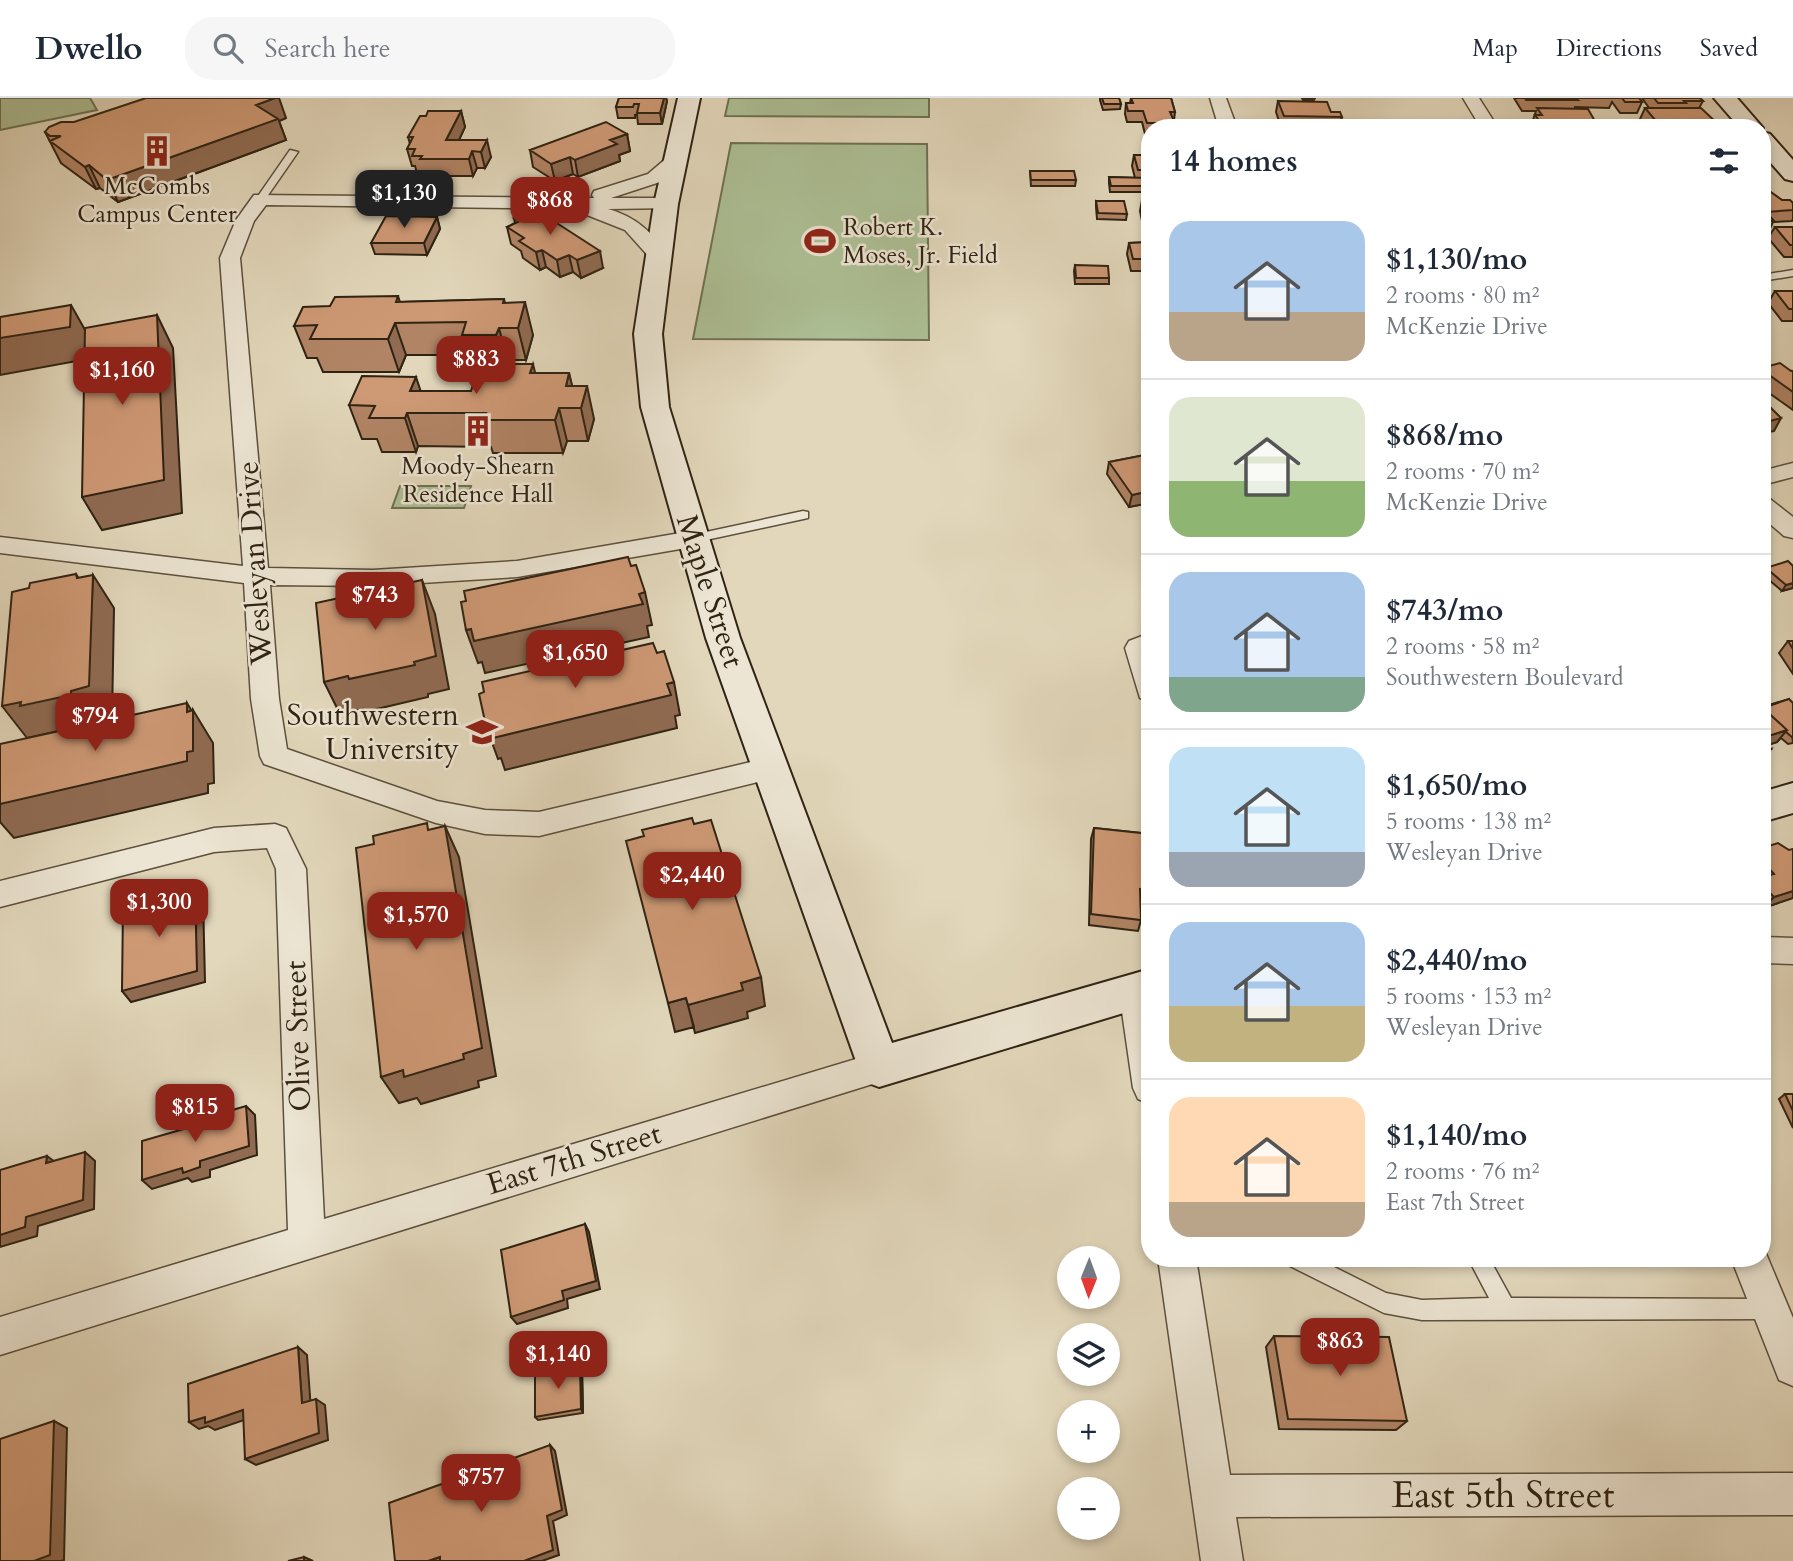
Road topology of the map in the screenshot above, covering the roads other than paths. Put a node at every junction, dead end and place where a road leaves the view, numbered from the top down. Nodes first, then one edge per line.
1 (689, 98) edge
2 (1218, 98) edge
3 (1471, 98) edge
4 (1725, 98) edge
5 (1225, 119) edge
6 (1484, 119) edge
7 (1744, 119) edge
8 (1771, 149) edge
9 (293, 152) dead end
10 (675, 160) junction
11 (1793, 174) edge
12 (261, 199) junction
13 (552, 204) junction
14 (666, 204) junction
15 (658, 255) junction
16 (1793, 273) edge
17 (1771, 277) edge
18 (1793, 470) edge
19 (1771, 476) edge
20 (1771, 512) edge
21 (803, 515) dead end
22 (1793, 530) edge
23 (692, 539) junction
24 (0, 545) edge
25 (255, 576) junction
26 (772, 768) junction
27 (1793, 798) edge
28 (1771, 804) edge
29 (0, 894) edge
30 (1771, 950) edge
31 (1793, 951) edge
32 (1141, 989) edge
33 (879, 1067) junction
34 (307, 1240) junction
35 (1178, 1267) edge
36 (1314, 1267) edge
37 (1483, 1267) edge
38 (1754, 1267) edge
39 (1504, 1308) junction
40 (1770, 1309) junction
41 (0, 1336) edge
42 (1793, 1366) edge
43 (1793, 1494) edge
44 (1214, 1496) junction
45 (1223, 1561) edge

1 - 10 street, Maple Street
2 - 5 street
3 - 6 street
4 - 7 street
8 - 11 street
9 - 12 lane
10 - 13 street
10 - 14 street, Maple Street
12 - 13 street
12 - 25 street, Wesleyan Drive
13 - 14 street
13 - 15 street
14 - 15 street, Maple Street
15 - 23 street, Maple Street
16 - 17 lane
18 - 19 street
20 - 22 street
21 - 23 lane
23 - 25 street
23 - 26 street, Maple Street
24 - 25 street
25 - 26 street, Wesleyan Drive
26 - 33 street, Maple Street
27 - 28 street
29 - 34 street, Olive Street
30 - 31 street
32 - 33 street, East 7th Street
33 - 34 street, East 7th Street
34 - 41 street, East 7th Street
35 - 44 street
36 - 39 lane
37 - 39 lane
38 - 40 street
39 - 40 lane
40 - 42 street
43 - 44 street, East 5th Street
44 - 45 street

